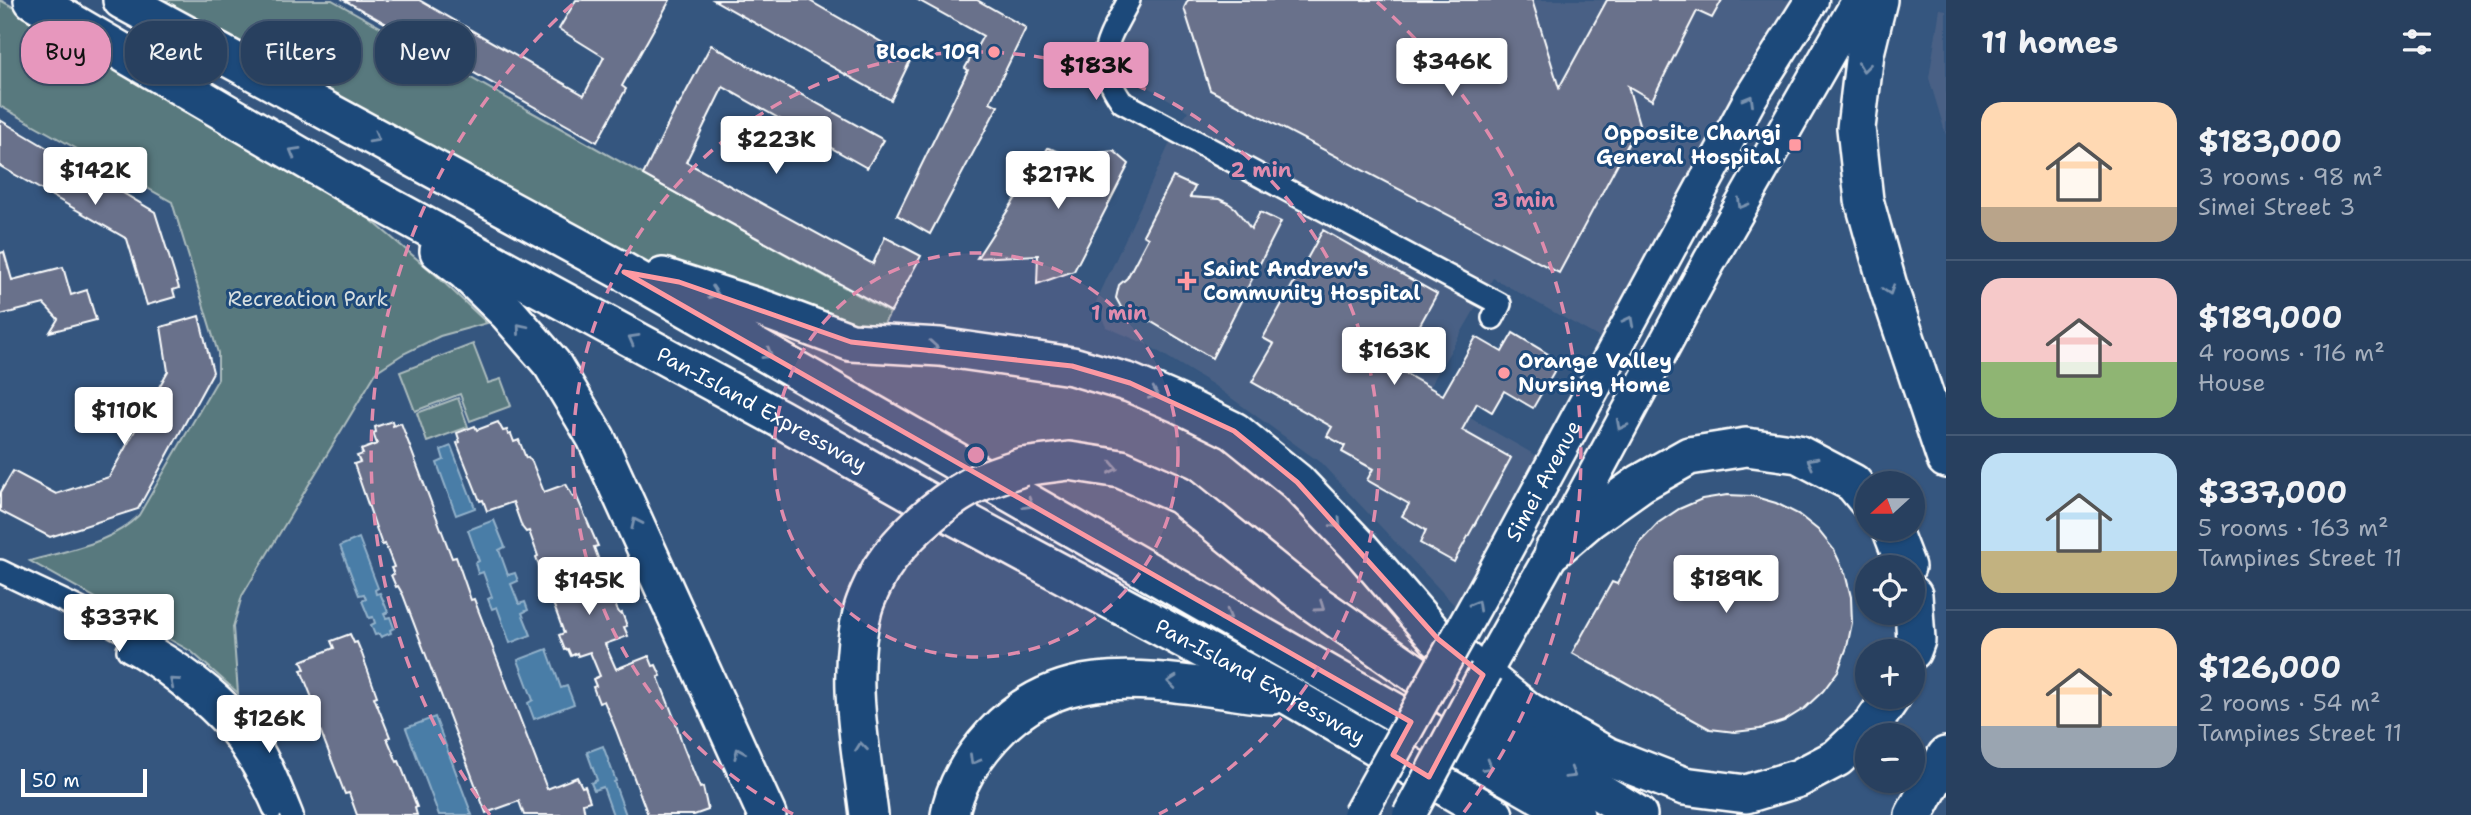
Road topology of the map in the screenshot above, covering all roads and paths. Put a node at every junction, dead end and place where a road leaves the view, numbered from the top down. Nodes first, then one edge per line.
1 (33, 0) edge
2 (122, 0) edge
3 (1129, 0) edge
4 (1812, 0) edge
5 (1859, 0) edge
6 (1878, 0) edge
7 (353, 187) junction
8 (624, 272) junction
9 (1493, 318) dead end
10 (1946, 459) edge
11 (1855, 485) edge
12 (1554, 550) junction
13 (0, 571) edge
14 (0, 580) edge
15 (1288, 695) junction
16 (1883, 709) edge
17 (1946, 756) edge
18 (277, 815) edge
19 (292, 815) edge
20 (767, 815) edge
21 (869, 815) edge
22 (950, 815) edge
23 (1360, 815) edge
24 (1409, 815) edge
25 (1494, 815) edge
26 (1575, 815) edge
27 (1638, 815) edge
28 (1914, 815) edge

7 -> 1 highway, Pan-Island Expressway
2 -> 8 highway, Pan-Island Expressway
3 - 9 street
23 -> 4 main road, Simei Avenue, bridge
5 -> 12 main road, Simei Avenue
6 -> 10 highway
15 -> 7 highway, Pan-Island Expressway
20 -> 7 highway
8 -> 16 highway
8 -> 26 highway, Pan-Island Expressway
11 -> 12 highway
12 - 24 main road, Simei Avenue, bridge
13 - 19 street
18 -> 14 street
15 -> 22 highway
15 - 25 highway, Pan-Island Expressway
17 - 28 highway
21 -> 27 highway, bridge

